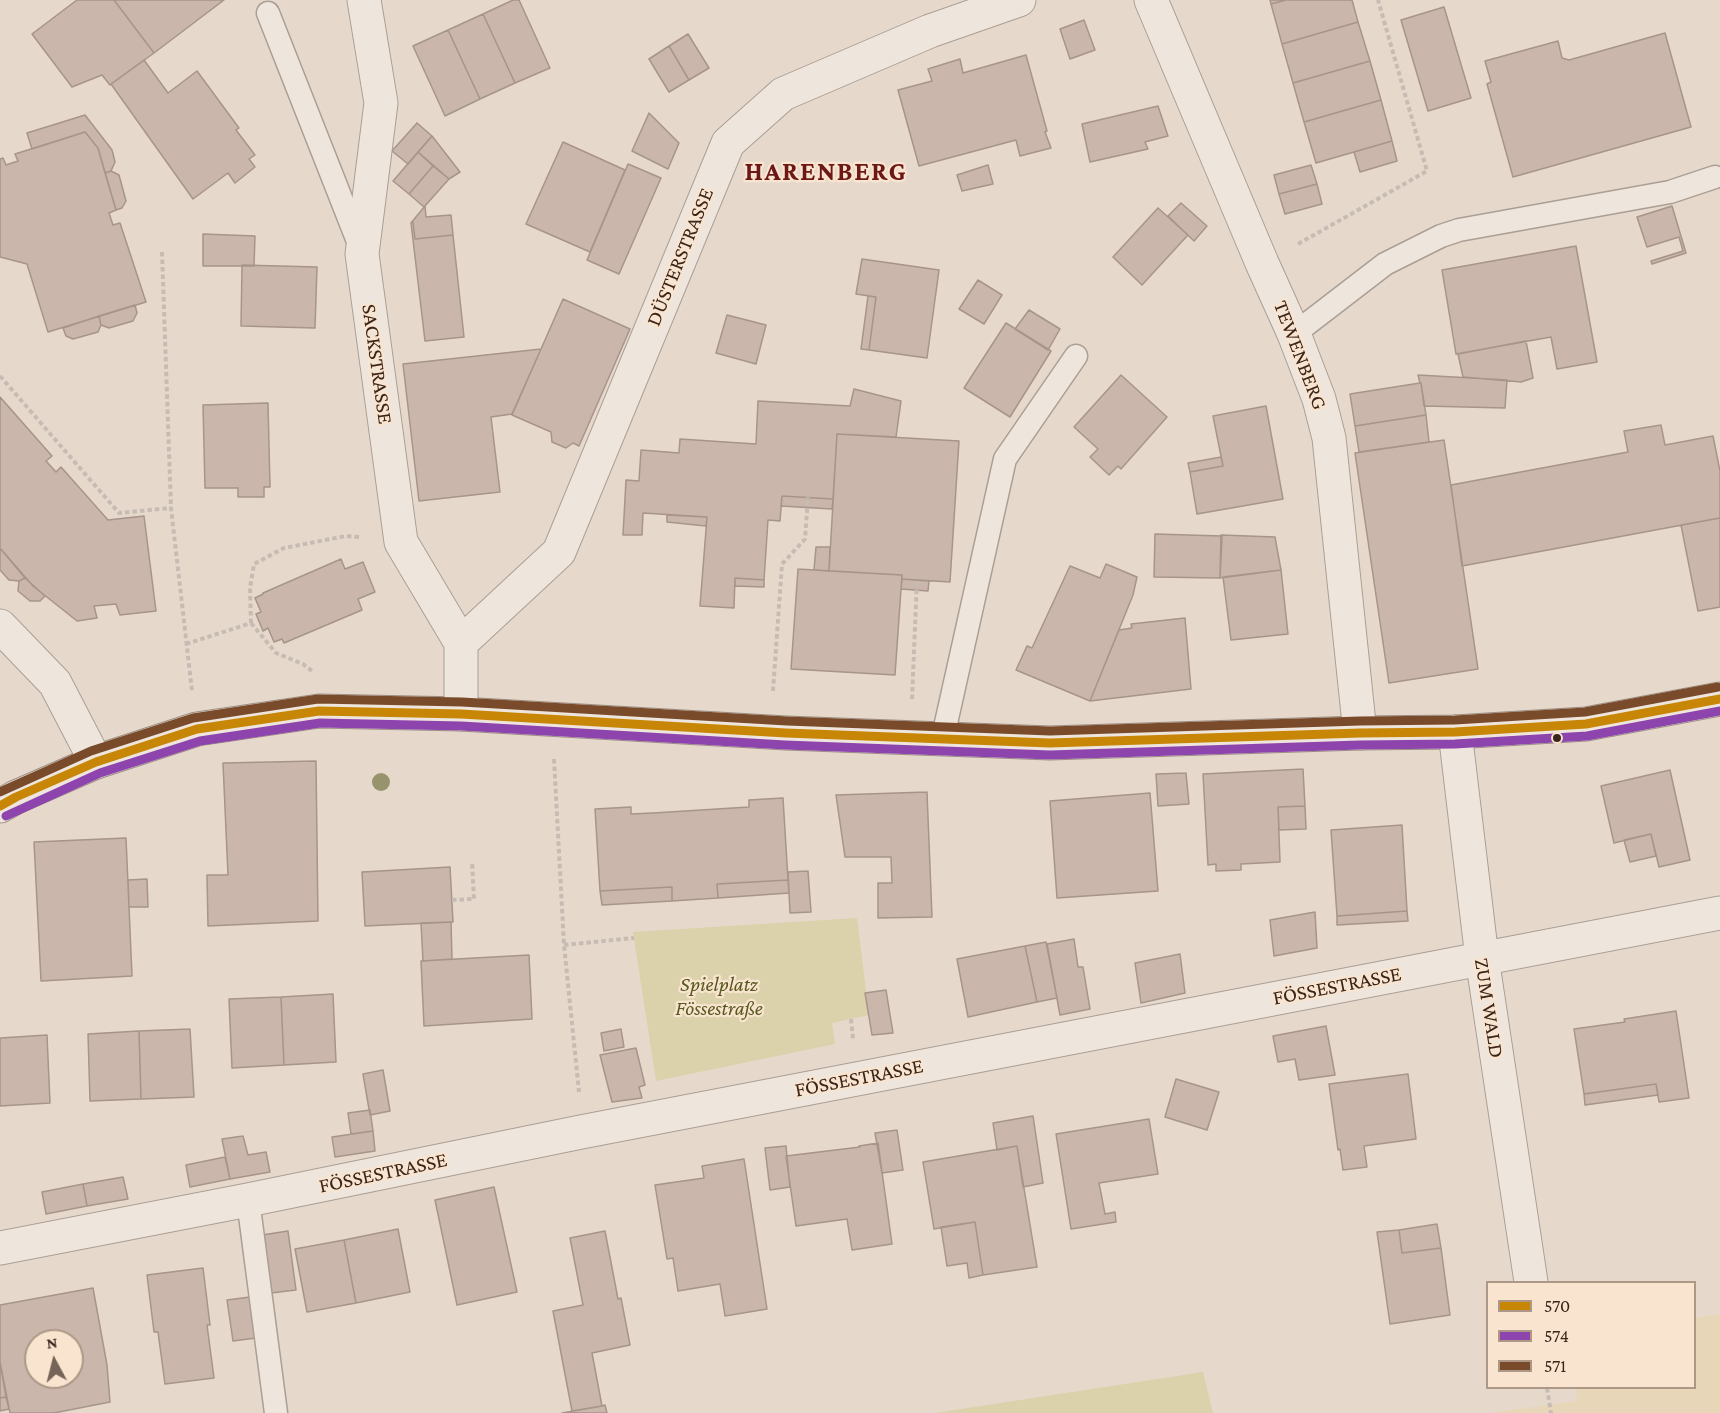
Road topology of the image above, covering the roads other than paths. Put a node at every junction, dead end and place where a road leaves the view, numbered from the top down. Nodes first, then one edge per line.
1 (364, 0) edge
2 (1019, 0) edge
3 (1151, 0) edge
4 (268, 12) dead end
5 (1715, 177) dead end
6 (362, 254) junction
7 (1294, 334) junction
8 (1076, 356) dead end
9 (0, 626) edge
10 (461, 643) junction
11 (1720, 699) edge
12 (461, 714) junction
13 (1455, 732) junction
14 (1360, 733) junction
15 (926, 740) junction
16 (96, 762) junction
17 (0, 806) edge
18 (1720, 913) edge
19 (1482, 958) junction
20 (248, 1200) junction
21 (0, 1248) edge
22 (1532, 1281) edge
23 (276, 1413) edge

1 - 6 street, SACKSTRASSE
2 - 10 street, DÜSTERSTRASSE
3 - 7 street, TEWENBERG
4 - 6 lane
5 - 7 lane
6 - 10 street, SACKSTRASSE
7 - 14 street, TEWENBERG
8 - 15 lane
9 - 16 street
10 - 12 street
11 - 13 street
12 - 15 street
12 - 16 street
13 - 14 street
13 - 19 street, ZUM WALD
14 - 15 street
16 - 17 street
18 - 19 street, FÖSSESTRASSE
19 - 20 street, FÖSSESTRASSE
19 - 22 street, ZUM WALD
20 - 21 street, FÖSSESTRASSE
20 - 23 lane

